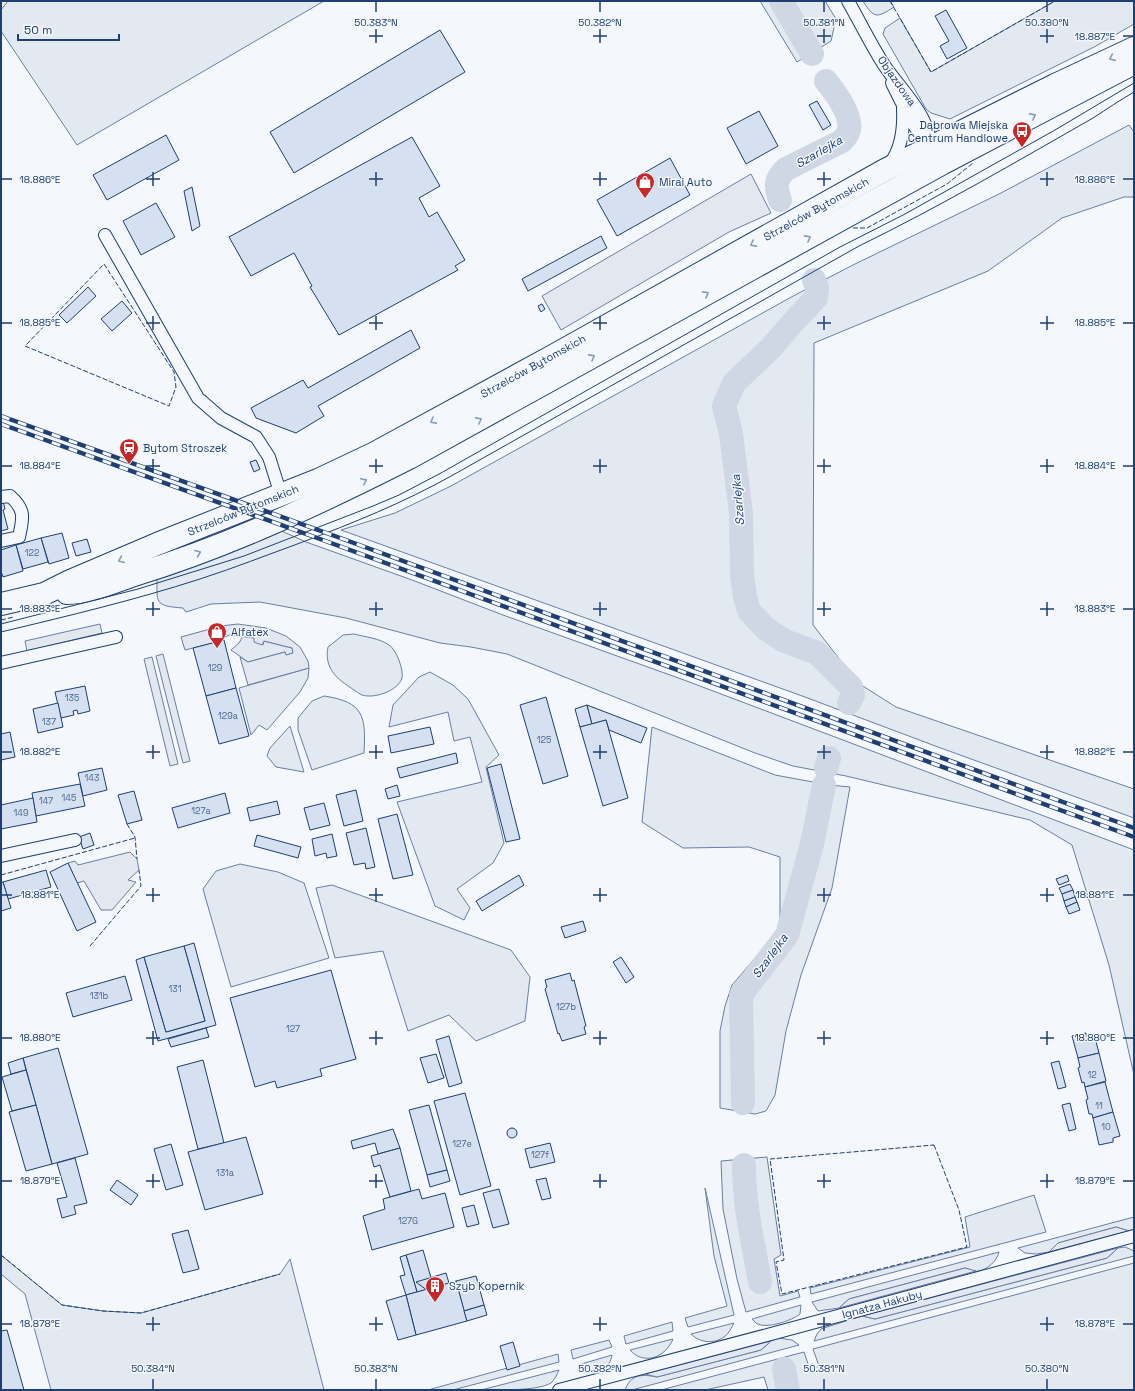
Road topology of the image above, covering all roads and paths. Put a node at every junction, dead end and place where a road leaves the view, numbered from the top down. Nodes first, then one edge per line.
1 (848, 1) edge
2 (1134, 48) edge
3 (1134, 64) edge
4 (884, 66) junction
5 (903, 106) junction
6 (923, 121) junction
7 (969, 139) junction
8 (930, 147) junction
9 (885, 170) junction
10 (908, 183) junction
11 (105, 235) dead end
12 (281, 495) junction
13 (1, 497) edge
14 (1, 541) edge
15 (44, 594) junction
16 (1, 604) edge
17 (116, 637) dead end
18 (1, 663) edge
19 (75, 840) dead end
20 (1, 856) edge
21 (1134, 1236) edge
22 (559, 1390) edge

1 - 4 street, Objazdowa
2 -> 7 highway, Strzelców Bytomskich
7 -> 3 highway, Strzelców Bytomskich
4 - 5 street
4 - 6 street, Objazdowa
5 - 8 street
5 - 9 street
6 - 7 street, Objazdowa
6 - 8 street
7 - 8 highway, Strzelców Bytomskich
7 - 10 highway, Strzelców Bytomskich
8 - 9 highway, Strzelców Bytomskich
8 - 10 street
9 -> 12 highway, Strzelców Bytomskich
15 -> 10 highway, Strzelców Bytomskich
11 - 12 street
12 -> 15 highway, Strzelców Bytomskich
13 - 14 street
15 - 16 highway, Strzelców Bytomskich
17 - 18 street
19 - 20 street
21 - 22 street, Ignatza Hakuby

